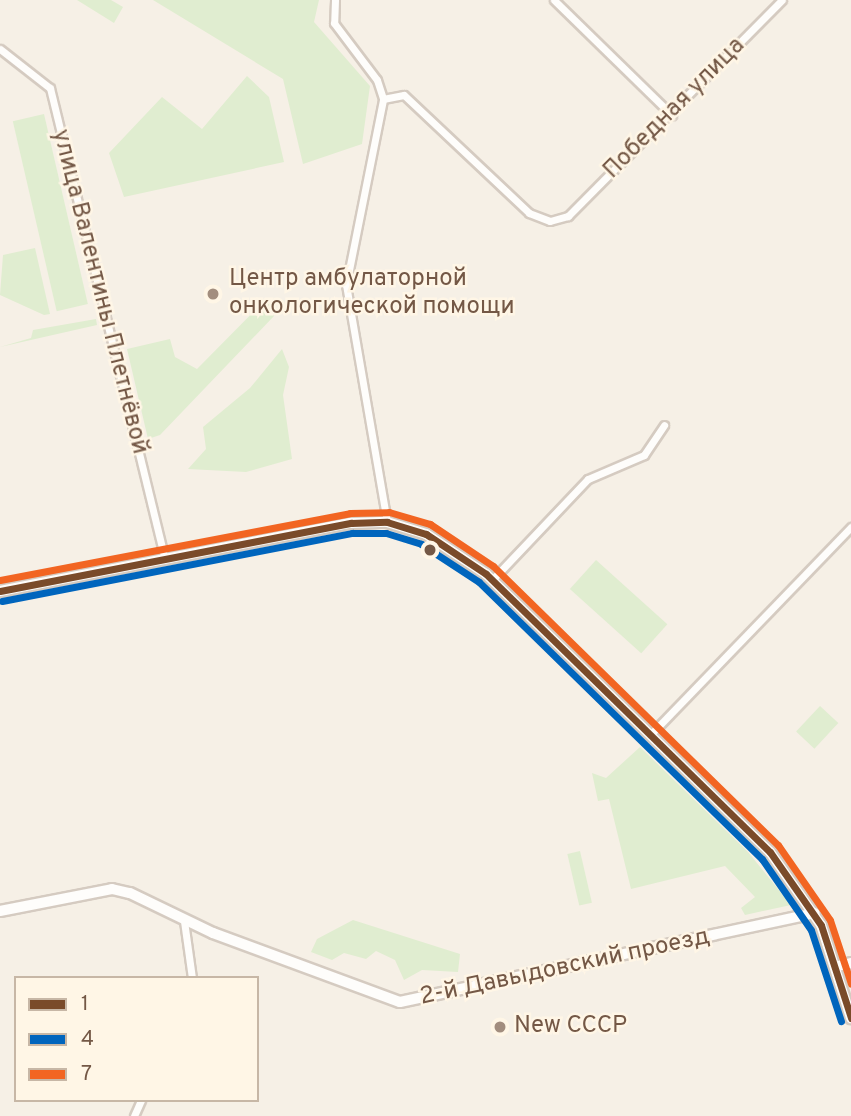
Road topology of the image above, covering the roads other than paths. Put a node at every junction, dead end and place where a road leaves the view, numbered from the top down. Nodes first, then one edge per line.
1 (335, 0) edge
2 (554, 0) edge
3 (782, 0) edge
4 (0, 50) edge
5 (383, 99) junction
6 (671, 115) junction
7 (664, 425) dead end
8 (387, 522) junction
9 (851, 527) edge
10 (165, 559) junction
11 (492, 580) junction
12 (0, 591) edge
13 (651, 734) junction
14 (0, 911) edge
15 (815, 913) junction
16 (184, 920) junction
17 (851, 963) edge
18 (838, 966) junction
19 (192, 976) edge
20 (851, 1018) edge

1 - 5 street
2 - 6 street
3 - 6 street, Победная улица
4 - 10 street, улица Валентины Плетнёвой
5 - 6 street, Победная улица
5 - 8 street
7 - 11 street
8 - 10 main road
8 - 11 main road
9 - 13 street
10 - 12 main road
11 - 13 main road
13 - 15 main road
14 - 16 main road, 2-й Давыдовский проезд
15 - 16 main road, 2-й Давыдовский проезд
15 - 18 main road
16 - 19 street
17 - 18 main road
18 - 20 main road

